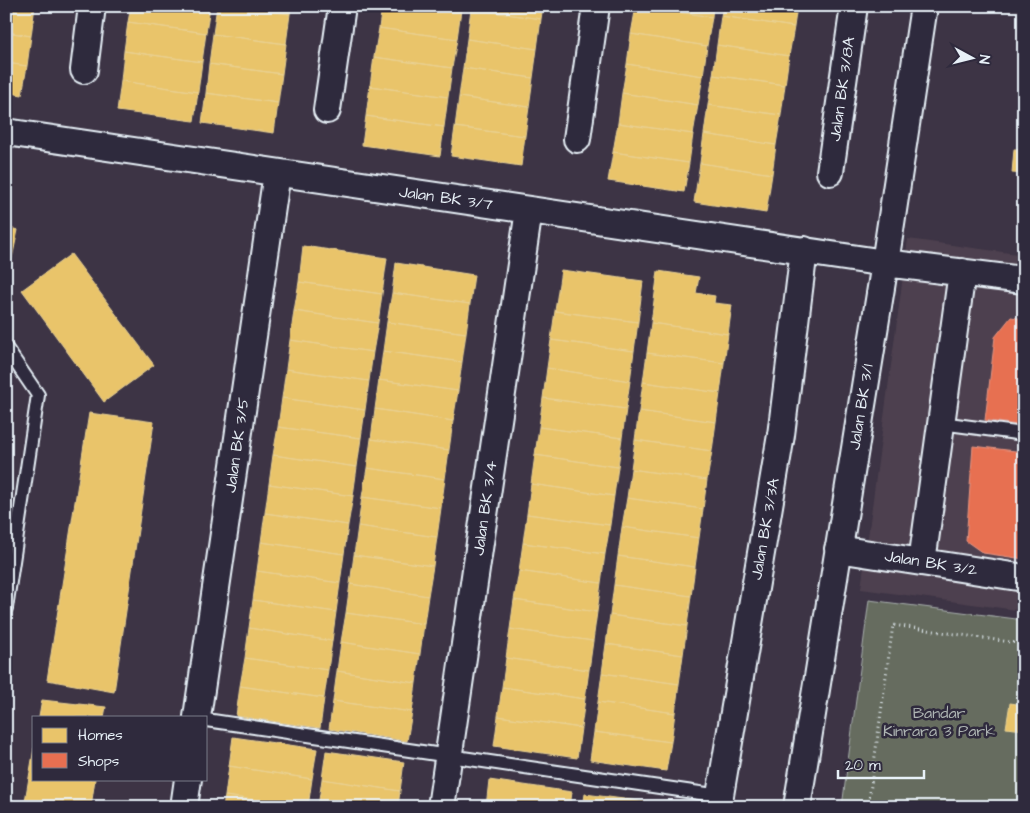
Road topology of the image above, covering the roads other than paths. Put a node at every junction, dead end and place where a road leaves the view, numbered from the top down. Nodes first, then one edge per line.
1 (92, 6) edge
2 (342, 6) edge
3 (596, 6) edge
4 (854, 6) edge
5 (924, 6) edge
6 (84, 70) dead end
7 (327, 110) dead end
8 (6, 132) edge
9 (577, 139) dead end
10 (830, 172) dead end
11 (277, 173) junction
12 (529, 210) junction
13 (804, 250) junction
14 (885, 263) junction
15 (962, 272) junction
16 (1024, 280) edge
17 (6, 348) edge
18 (941, 423) junction
19 (1024, 434) edge
20 (838, 549) junction
21 (922, 562) junction
22 (1024, 578) edge
23 (6, 608) edge
24 (197, 716) edge
25 (208, 720) edge
26 (448, 756) junction
27 (188, 780) edge
28 (719, 801) edge
29 (184, 807) edge
30 (441, 807) edge
31 (797, 807) edge

1 - 6 street
2 - 7 street
3 - 9 street
4 - 10 street, Jalan BK 3/8A
5 - 14 street, Jalan BK 3/1
8 - 11 street, Jalan BK 3/7
11 - 12 street, Jalan BK 3/7
11 - 24 street, Jalan BK 3/5
12 - 13 street, Jalan BK 3/7
12 - 26 street, Jalan BK 3/4
13 - 14 street, Jalan BK 3/7
13 - 28 street, Jalan BK 3/3A
14 - 15 street
14 - 20 street, Jalan BK 3/1
15 - 16 street
15 - 18 street
17 - 23 lane
18 - 19 lane
18 - 21 street
20 - 21 street, Jalan BK 3/2
20 - 31 street, Jalan BK 3/1
21 - 22 street, Jalan BK 3/2
25 - 26 lane
26 - 28 lane
26 - 30 street, Jalan BK 3/4
27 - 29 street

